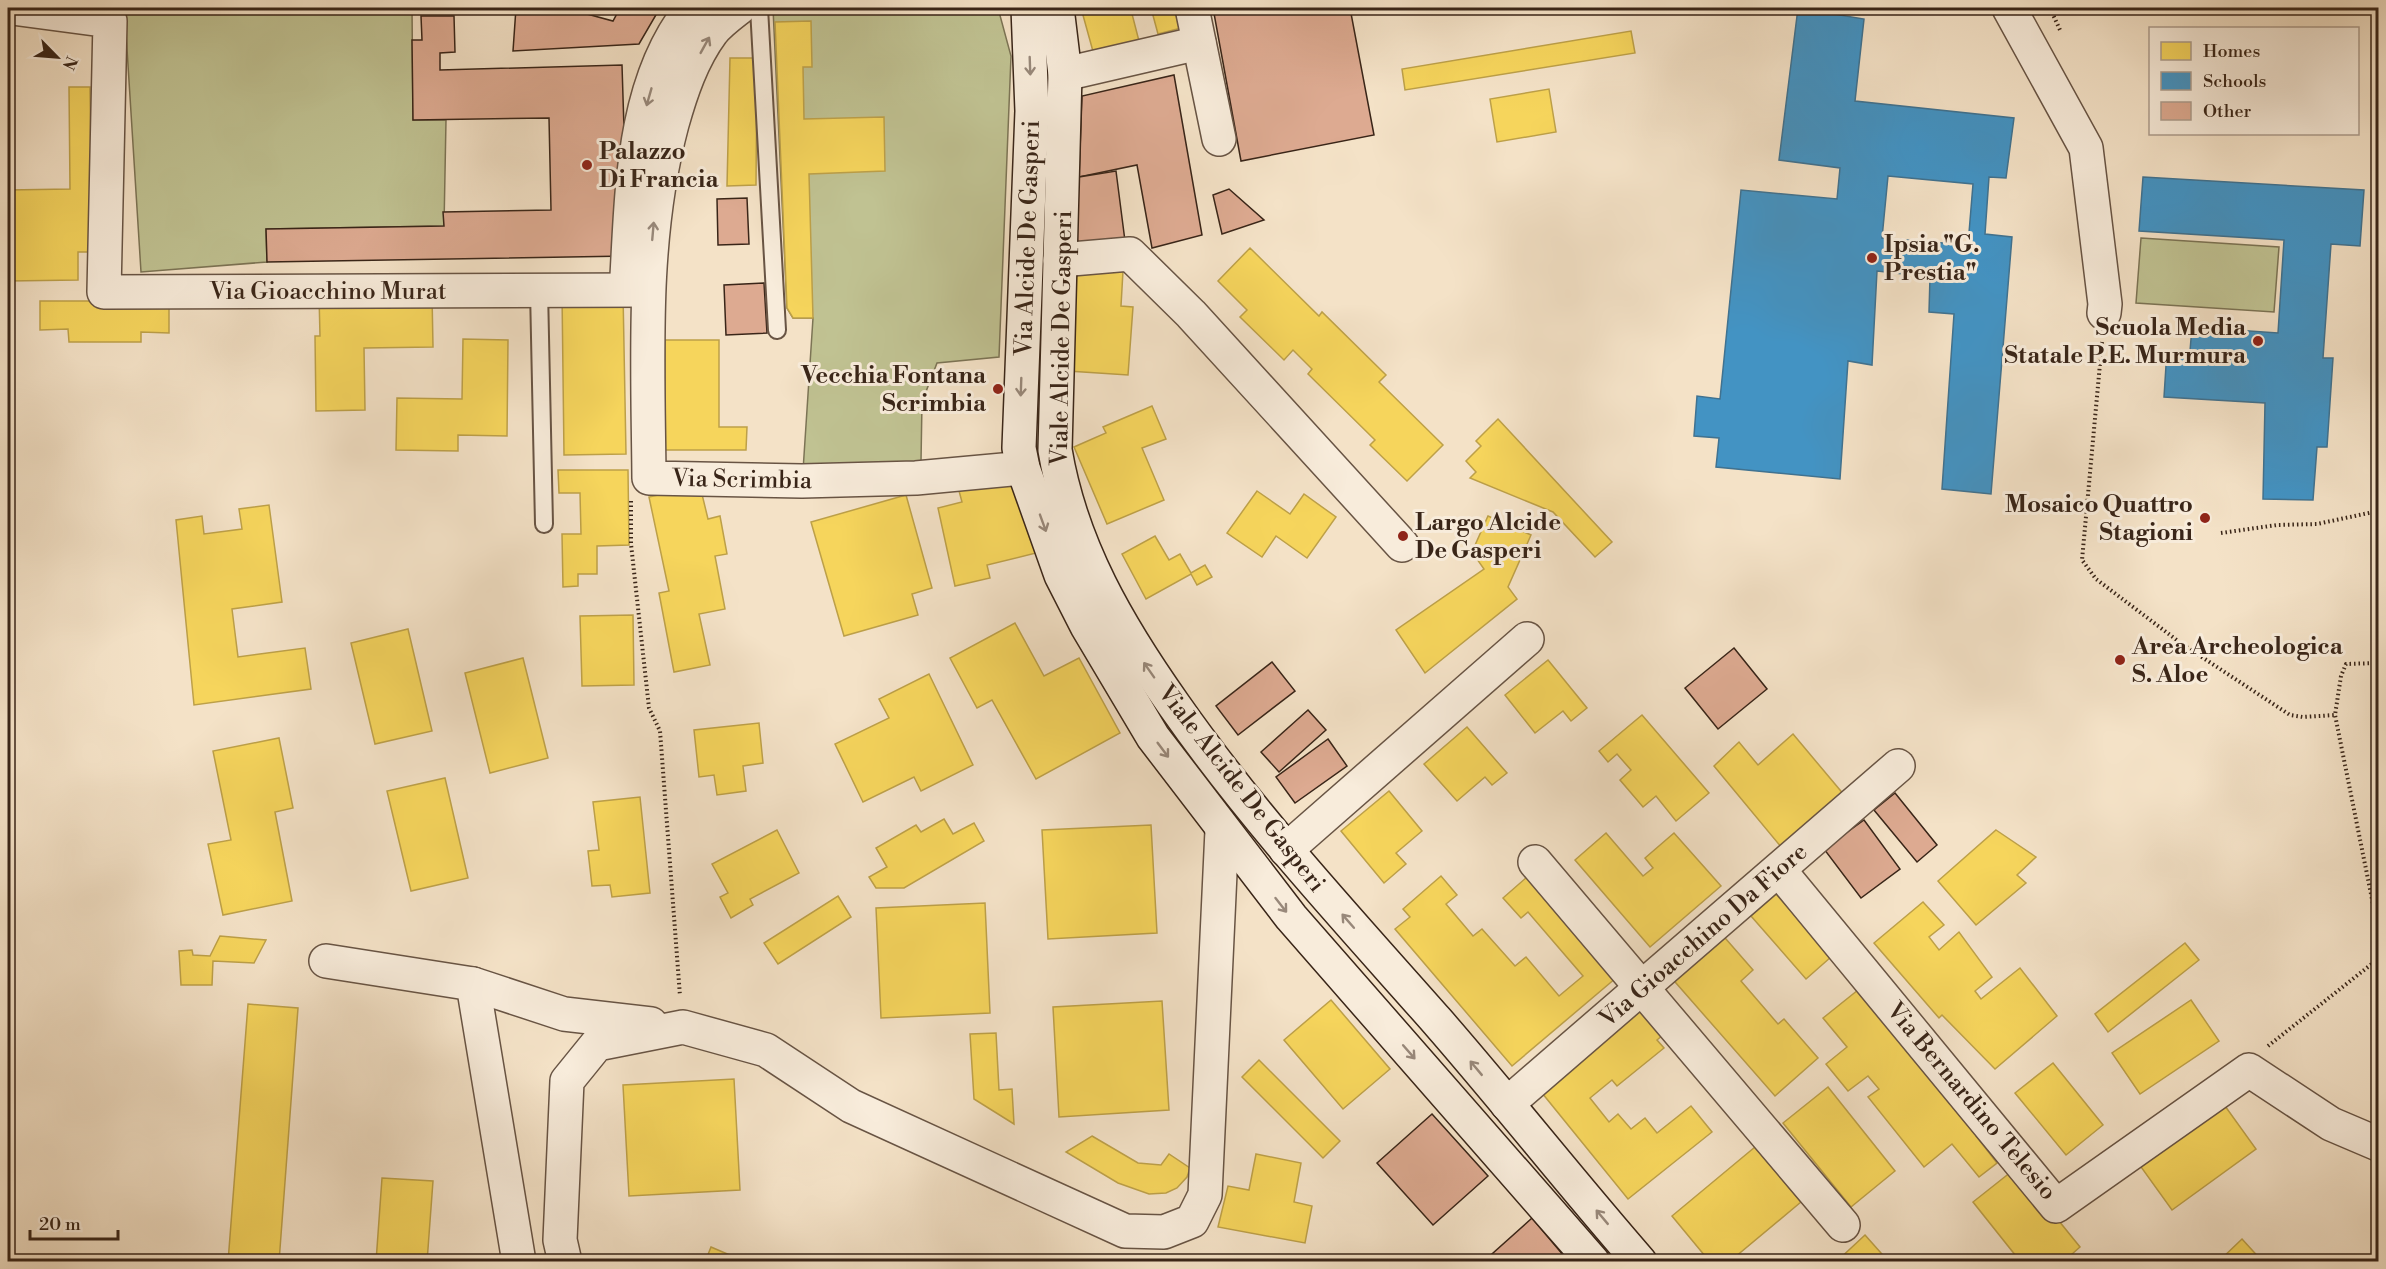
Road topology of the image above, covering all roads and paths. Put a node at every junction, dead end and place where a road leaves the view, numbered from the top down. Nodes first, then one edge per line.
1 (12, 8) edge
2 (692, 8) edge
3 (739, 8) edge
4 (759, 8) edge
5 (1028, 8) edge
6 (1057, 8) edge
7 (1192, 8) edge
8 (2009, 8) edge
9 (1199, 44) junction
10 (1065, 74) junction
11 (1219, 139) dead end
12 (1060, 260) junction
13 (539, 290) junction
14 (637, 290) junction
15 (2104, 313) joint
16 (777, 330) dead end
17 (1023, 468) junction
18 (2379, 511) edge
19 (544, 524) dead end
20 (2221, 533) dead end
21 (1402, 545) dead end
22 (1527, 639) dead end
23 (2379, 663) edge
24 (649, 708) dead end
25 (2335, 715) junction
26 (1898, 766) dead end
27 (1222, 830) junction
28 (1286, 850) junction
29 (1535, 862) dead end
30 (1779, 870) junction
31 (2379, 929) edge
32 (2379, 959) edge
33 (326, 961) dead end
34 (473, 984) junction
35 (1642, 988) junction
36 (682, 1027) junction
37 (2265, 1048) dead end
38 (1507, 1104) junction
39 (2379, 1144) edge
40 (1843, 1224) dead end
41 (519, 1262) edge
42 (565, 1262) edge
43 (1593, 1262) edge
44 (1640, 1262) edge

1 - 13 street, Via Gioacchino Murat
2 -> 14 street
14 -> 3 street
4 - 16 lane
5 -> 17 street, Via Alcide De Gasperi
6 - 10 street, Viale Alcide De Gasperi
7 - 9 street
8 - 15 street
9 - 10 street
9 - 11 street
10 - 12 street, Viale Alcide De Gasperi
12 - 21 street
28 -> 12 street, Viale Alcide De Gasperi
13 - 14 street, Via Gioacchino Murat
13 - 19 lane
14 - 17 street, Via Scrimbia
15 - 25 path
17 -> 27 street, Viale Alcide De Gasperi
18 - 20 path
22 - 28 street
23 - 25 path
24 - 36 path
25 - 31 path
26 - 30 street, Via Gioacchino Da Fiore
27 - 36 street
27 -> 43 street, Viale Alcide De Gasperi
38 -> 28 street, Viale Alcide De Gasperi
29 - 35 street
30 - 35 street, Via Gioacchino Da Fiore
30 - 39 street, Via Bernardino Telesio
32 - 37 path
33 - 34 street
34 - 36 street
34 - 41 street
35 - 38 street, Via Gioacchino Da Fiore
35 - 40 street
36 - 42 street
44 -> 38 street, Viale Alcide De Gasperi

